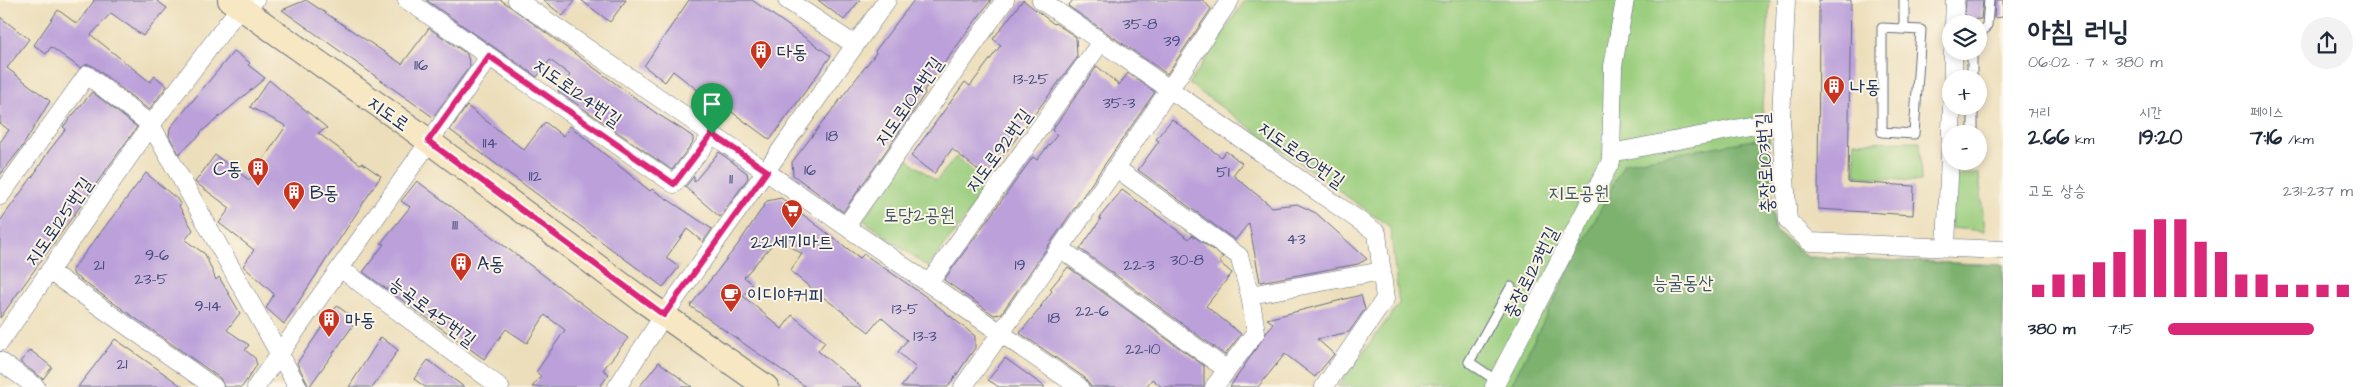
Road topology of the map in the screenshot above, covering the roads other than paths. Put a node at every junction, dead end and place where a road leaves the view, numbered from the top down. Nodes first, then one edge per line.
1 (407, 0) edge
2 (786, 0) edge
3 (887, 0) edge
4 (1005, 0) edge
5 (1041, 0) edge
6 (1230, 0) edge
7 (1625, 0) edge
8 (1786, 0) edge
9 (1904, 0) edge
10 (1955, 0) edge
11 (1989, 0) edge
12 (521, 1) edge
13 (241, 2) edge
14 (1954, 15) edge
15 (1987, 25) edge
16 (1904, 28) junction
17 (1101, 42) junction
18 (855, 45) junction
19 (489, 56) junction
20 (1170, 90) junction
21 (1952, 115) edge
22 (1781, 120) junction
23 (151, 125) junction
24 (712, 134) junction
25 (428, 141) junction
26 (1612, 154) junction
27 (1116, 168) junction
28 (767, 171) junction
29 (0, 196) edge
30 (846, 226) junction
31 (1946, 247) junction
32 (1060, 248) junction
33 (2003, 250) edge
34 (340, 268) junction
35 (49, 271) junction
36 (1382, 271) junction
37 (929, 283) junction
38 (1511, 287) dead end
39 (1250, 295) junction
40 (664, 315) junction
41 (1001, 332) junction
42 (0, 342) edge
43 (279, 352) junction
44 (0, 361) edge
45 (1227, 370) junction
46 (1496, 384) edge
47 (36, 387) edge
48 (214, 387) edge
49 (256, 387) edge
50 (298, 387) edge
51 (500, 387) edge
52 (617, 387) edge
53 (766, 387) edge
54 (963, 387) edge
55 (1079, 387) edge
56 (1214, 387) edge
57 (1324, 387) edge

1 - 19 street, 지도로124번길
2 - 18 street
3 - 18 street
4 - 30 street, 지도로104번길
5 - 17 street
6 - 20 street
7 - 26 street, 충장로123번길
8 - 22 street, 충장로103번길
9 - 16 lane
10 - 14 street
11 - 15 lane
12 - 24 street
13 - 23 street, 지도로125번길
13 - 25 main road, 지도로
16 - 16 lane
17 - 20 street
17 - 37 street, 지도로92번길
18 - 28 street
19 - 24 street, 지도로124번길
19 - 25 street
20 - 27 street
20 - 36 street, 지도로80번길
21 - 31 street
22 - 26 street
22 - 31 street, 충장로103번길
23 - 29 street
23 - 35 street, 지도로125번길
23 - 43 street
24 - 28 street
25 - 34 street
25 - 40 main road, 지도로
26 - 46 street, 충장로123번길
27 - 32 street
27 - 39 street
28 - 30 street
28 - 40 street
30 - 37 street
31 - 33 street, 충장로103번길
32 - 41 street
32 - 45 street
34 - 43 street
34 - 51 street, 능곡로45번길
35 - 42 street, 지도로125번길
35 - 48 street
36 - 39 street
36 - 57 street, 지도로80번길
37 - 41 street
38 - 46 lane
39 - 45 street
40 - 52 street
40 - 53 main road, 지도로
41 - 54 street
41 - 55 street
43 - 49 street
43 - 50 street
44 - 47 street
45 - 56 street

